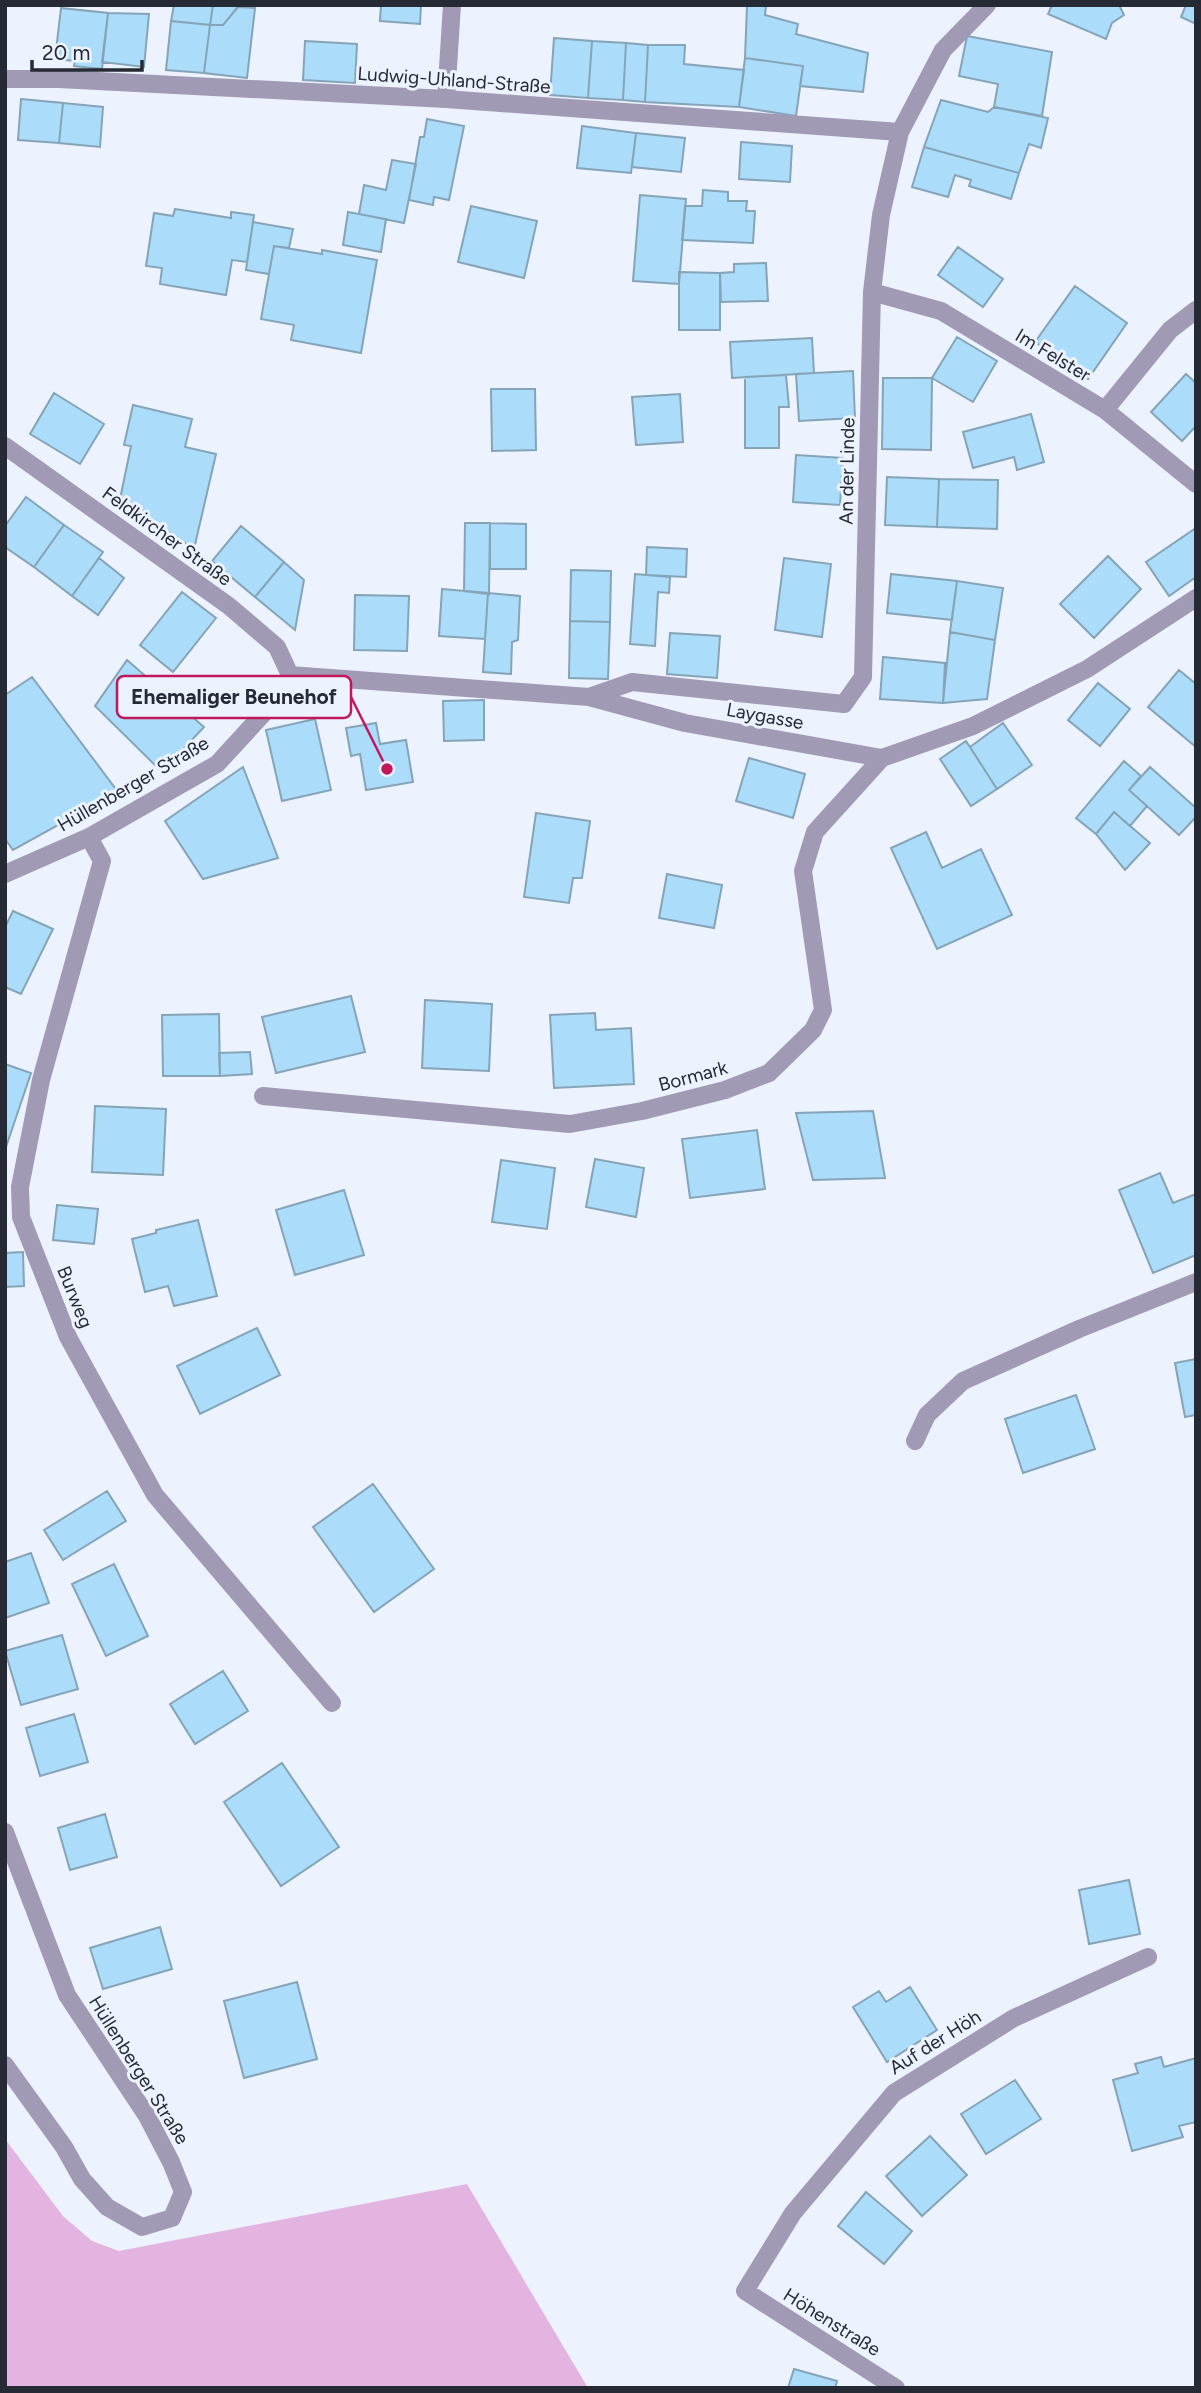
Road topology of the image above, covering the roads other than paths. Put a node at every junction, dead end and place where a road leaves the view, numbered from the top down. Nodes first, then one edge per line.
1 (452, 5) edge
2 (987, 5) edge
3 (5, 79) edge
4 (446, 99) junction
5 (901, 132) junction
6 (872, 292) junction
7 (1196, 310) edge
8 (1105, 410) junction
9 (5, 446) edge
10 (1196, 484) edge
11 (1196, 598) edge
12 (290, 675) junction
13 (589, 697) junction
14 (882, 758) junction
15 (89, 837) junction
16 (5, 874) edge
17 (263, 1096) dead end
18 (13, 1182) edge
19 (1196, 1282) edge
20 (915, 1441) dead end
21 (332, 1703) dead end
22 (5, 1832) edge
23 (1149, 1957) dead end
24 (5, 2065) edge
25 (745, 2291) joint
26 (896, 2388) edge

1 - 4 street
2 - 5 street, An der Linde
3 - 4 street, Ludwig-Uhland-Straße
4 - 5 street, Ludwig-Uhland-Straße
5 - 6 street, An der Linde
6 - 8 street, Im Felster
6 - 13 street, An der Linde
7 - 8 street
8 - 10 street, Im Felster
9 - 12 street, Feldkircher Straße
11 - 14 street, Laygasse
12 - 13 street, Laygasse
12 - 15 street, Hüllenberger Straße
13 - 14 street, Laygasse
14 - 17 street, Bormark
15 - 16 street, Hüllenberger Straße
15 - 18 street, Burweg
18 - 21 street, Burweg
19 - 20 street
22 - 24 street, Hüllenberger Straße
23 - 25 street, Auf der Höh
25 - 26 street, Höhenstraße

